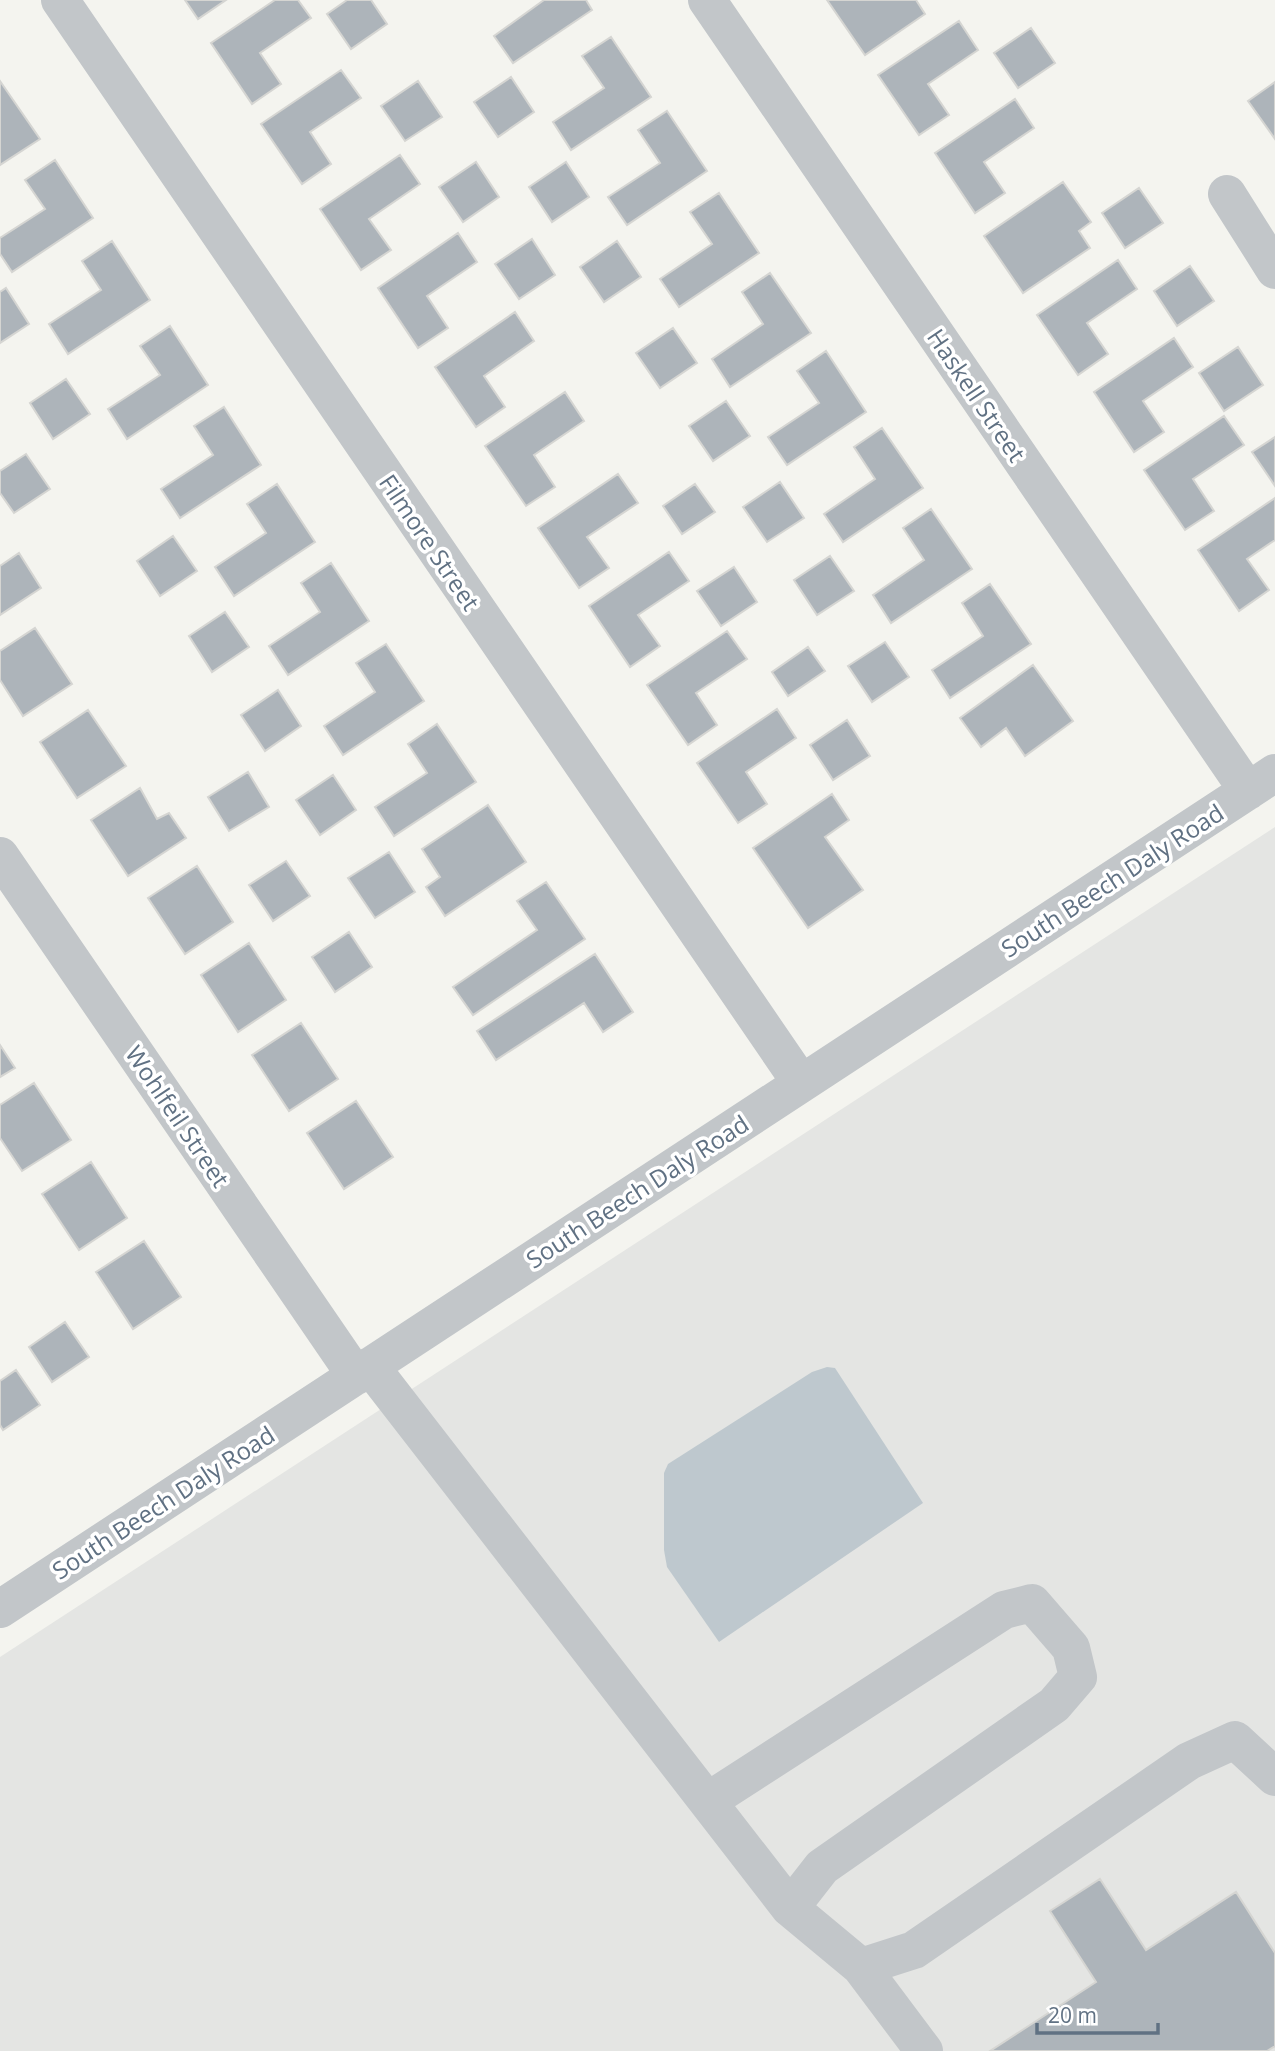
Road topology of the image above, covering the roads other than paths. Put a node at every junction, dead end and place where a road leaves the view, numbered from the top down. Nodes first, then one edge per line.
1 (60, 0) edge
2 (707, 0) edge
3 (1227, 194) dead end
4 (1275, 270) edge
5 (1261, 782) edge
6 (0, 856) edge
7 (801, 1083) junction
8 (363, 1371) junction
9 (0, 1609) edge
10 (1275, 1777) edge
11 (708, 1801) junction
12 (790, 1908) junction
13 (861, 1968) junction
14 (924, 2051) edge

1 - 7 street, Filmore Street
2 - 5 street, Haskell Street
3 - 4 street
5 - 7 street, South Beech Daly Road
6 - 8 street, Wohlfeil Street
7 - 8 street, South Beech Daly Road
8 - 9 street, South Beech Daly Road
8 - 11 street, Wohlfeil Street
10 - 13 street
11 - 12 street, Wohlfeil Street
11 - 12 street
12 - 13 street, Wohlfeil Street
13 - 14 street, Wohlfeil Street

